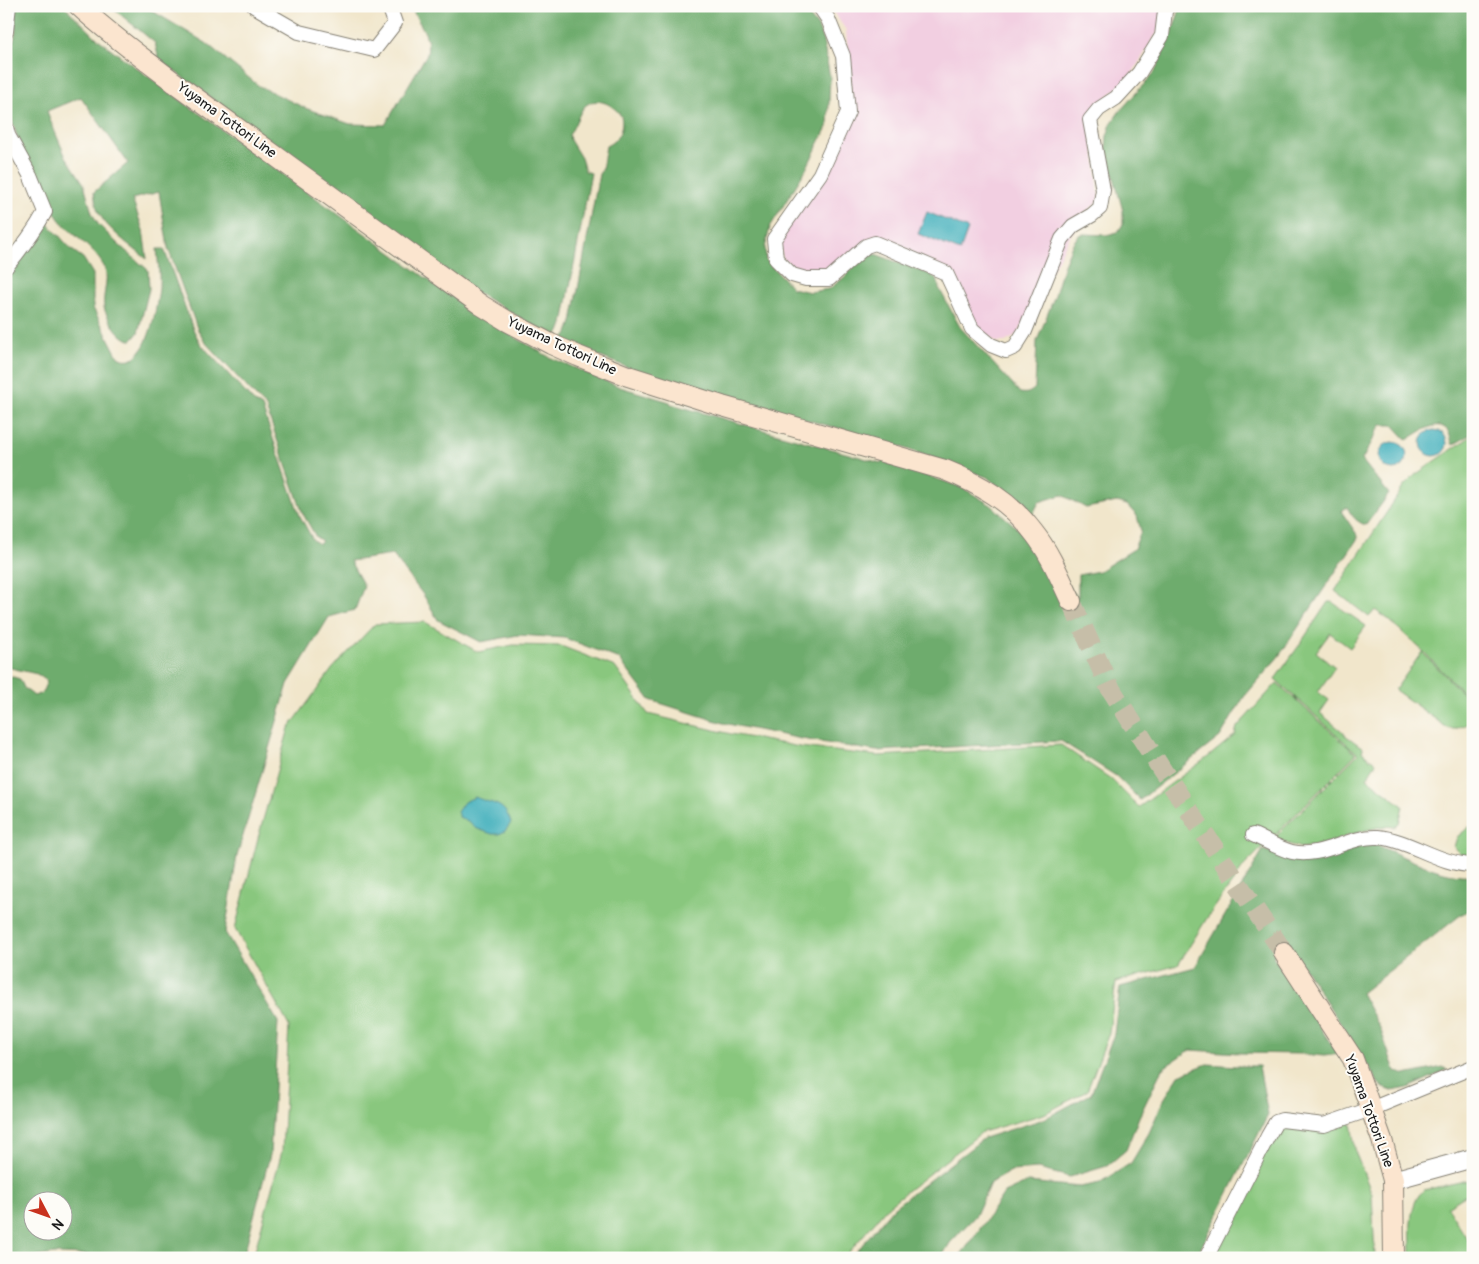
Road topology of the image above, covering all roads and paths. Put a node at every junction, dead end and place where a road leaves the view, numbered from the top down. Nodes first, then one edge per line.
1 (9, 6) edge
2 (79, 6) edge
3 (254, 6) edge
4 (819, 6) edge
5 (1168, 6) edge
6 (391, 8) edge
7 (6, 32) edge
8 (6, 127) edge
9 (6, 267) edge
10 (1071, 601) tunnel mouth
11 (1254, 835) dead end
12 (1473, 865) edge
13 (1284, 953) tunnel mouth
14 (1473, 1067) edge
15 (1371, 1109) junction
16 (1473, 1158) edge
17 (1394, 1180) junction
18 (1206, 1258) edge
19 (1394, 1258) edge

1 - 7 street
2 - 10 main road, Yuyama Tottori Line
3 - 6 street
4 - 5 street
8 - 9 street
11 - 12 street
13 - 15 main road, Yuyama Tottori Line
14 - 15 street
15 - 17 main road, Yuyama Tottori Line
15 - 18 street
16 - 17 street
17 - 19 main road, Yuyama Tottori Line

